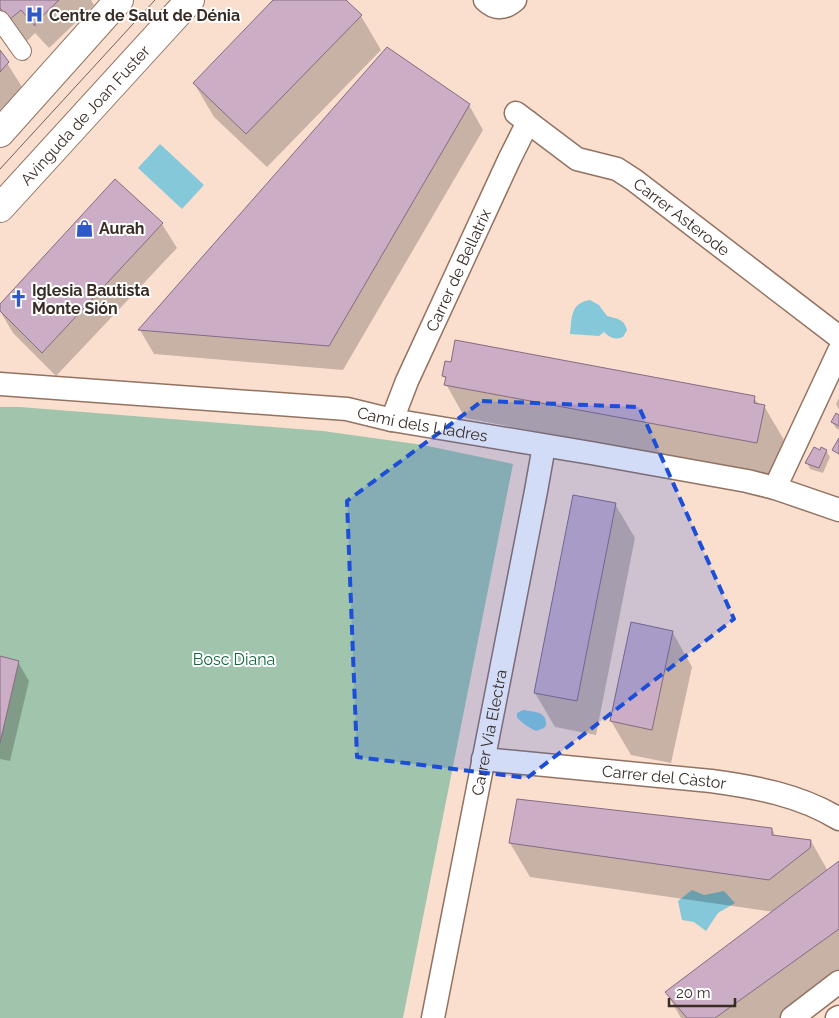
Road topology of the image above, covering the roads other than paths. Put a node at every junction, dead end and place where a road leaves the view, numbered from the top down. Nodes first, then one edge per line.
1 (120, 0) edge
2 (190, 0) edge
3 (485, 0) edge
4 (512, 2) edge
5 (0, 20) edge
6 (22, 51) dead end
7 (522, 118) joint
8 (0, 133) edge
9 (0, 208) edge
10 (839, 337) edge
11 (839, 351) edge
12 (0, 384) edge
13 (392, 420) junction
14 (544, 446) junction
15 (775, 488) junction
16 (839, 510) edge
17 (483, 759) junction
18 (839, 819) edge
19 (839, 982) edge
20 (433, 1018) edge
21 (792, 1018) edge

1 - 8 main road
2 - 9 main road, Avinguda de Joan Fuster
3 - 4 street
5 - 6 street
7 - 10 street, Carrer Asterode
7 - 13 street, Carrer de Bellatrix
11 - 15 street
12 - 13 street, Camí dels Lladres
13 - 14 street, Camí dels Lladres
14 - 15 street, Camí dels Lladres
14 - 17 street, Carrer Via Electra
15 - 16 street, Camí dels Lladres
17 - 18 street, Carrer del Càstor
17 - 20 street, Carrer Via Electra
19 - 21 street

